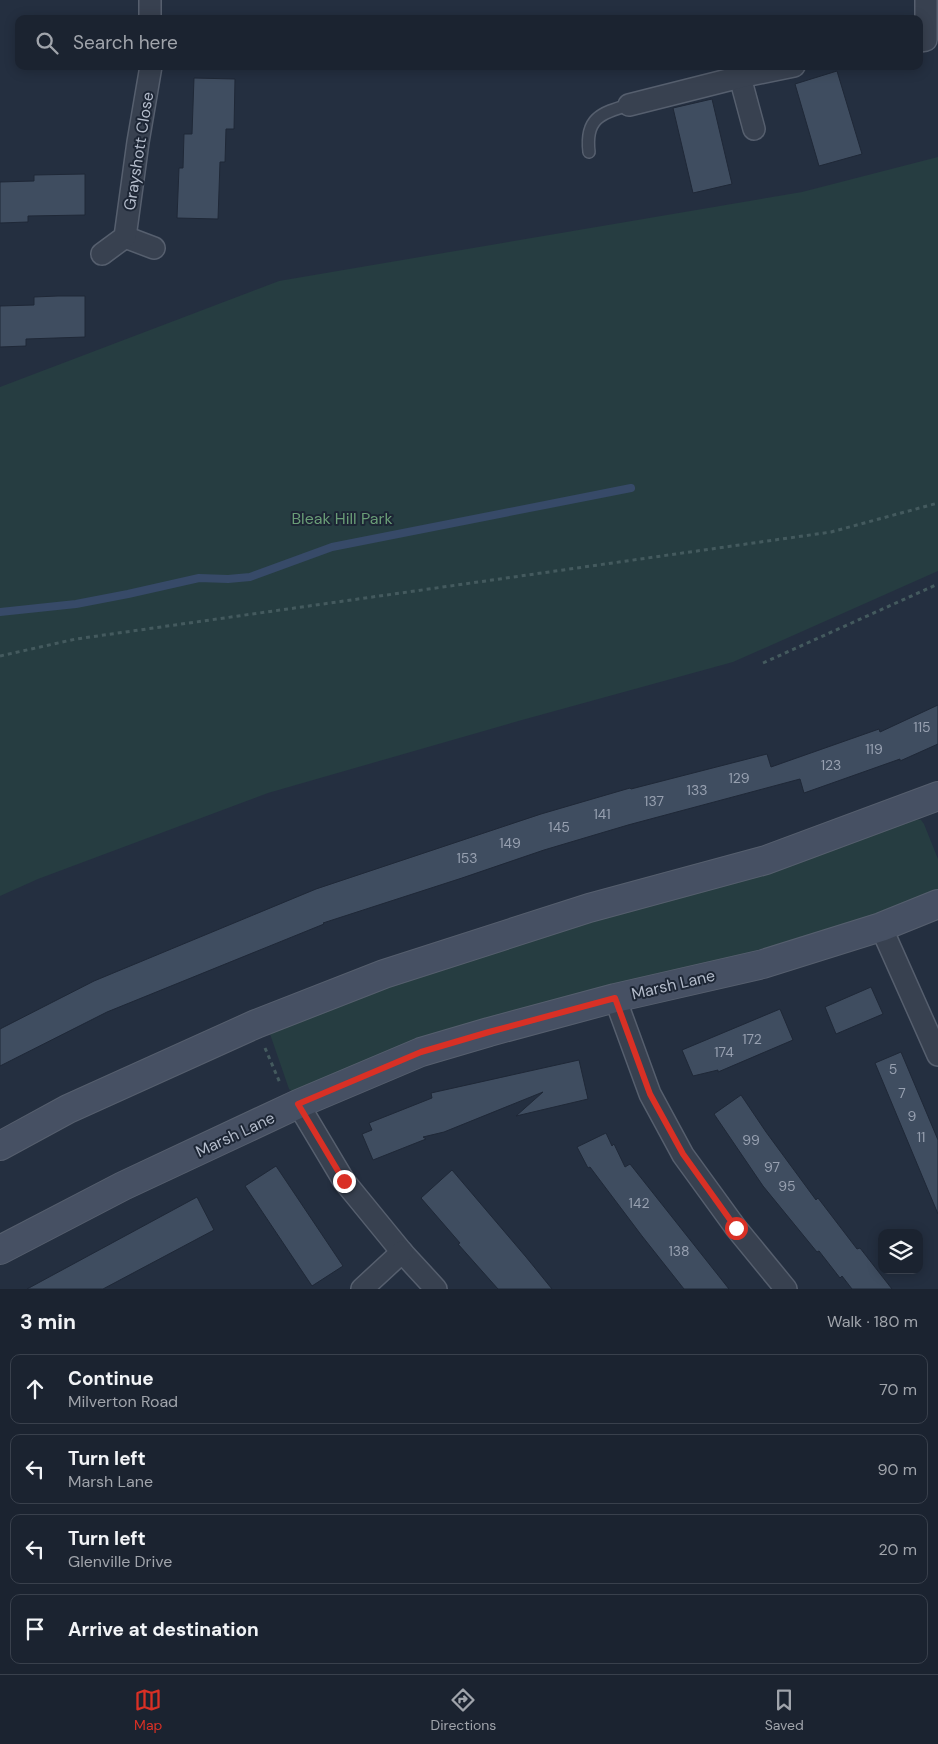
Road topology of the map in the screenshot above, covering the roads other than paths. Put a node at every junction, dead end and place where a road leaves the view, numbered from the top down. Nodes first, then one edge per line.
1 (150, 0) edge
2 (926, 0) edge
3 (150, 15) edge
4 (923, 40) edge
5 (150, 70) edge
6 (774, 70) edge
7 (740, 77) junction
8 (629, 104) joint
9 (754, 129) dead end
10 (588, 152) dead end
11 (125, 237) junction
12 (154, 248) dead end
13 (102, 254) dead end
14 (938, 796) edge
15 (938, 904) edge
16 (881, 926) junction
17 (615, 998) junction
18 (938, 1055) edge
19 (298, 1104) junction
20 (0, 1146) edge
21 (0, 1250) edge
22 (402, 1252) junction
23 (362, 1289) edge
24 (436, 1289) edge
25 (786, 1289) edge

1 - 3 street
2 - 4 street
5 - 11 street, Grayshott Close
6 - 7 street
7 - 8 street
7 - 9 street
8 - 10 lane
11 - 12 street
11 - 13 street
14 - 20 main road
15 - 16 main road, Marsh Lane
16 - 17 main road, Marsh Lane
16 - 18 street
17 - 19 main road, Marsh Lane
17 - 25 street
19 - 21 main road, Marsh Lane
19 - 22 street
22 - 23 street
22 - 24 street

